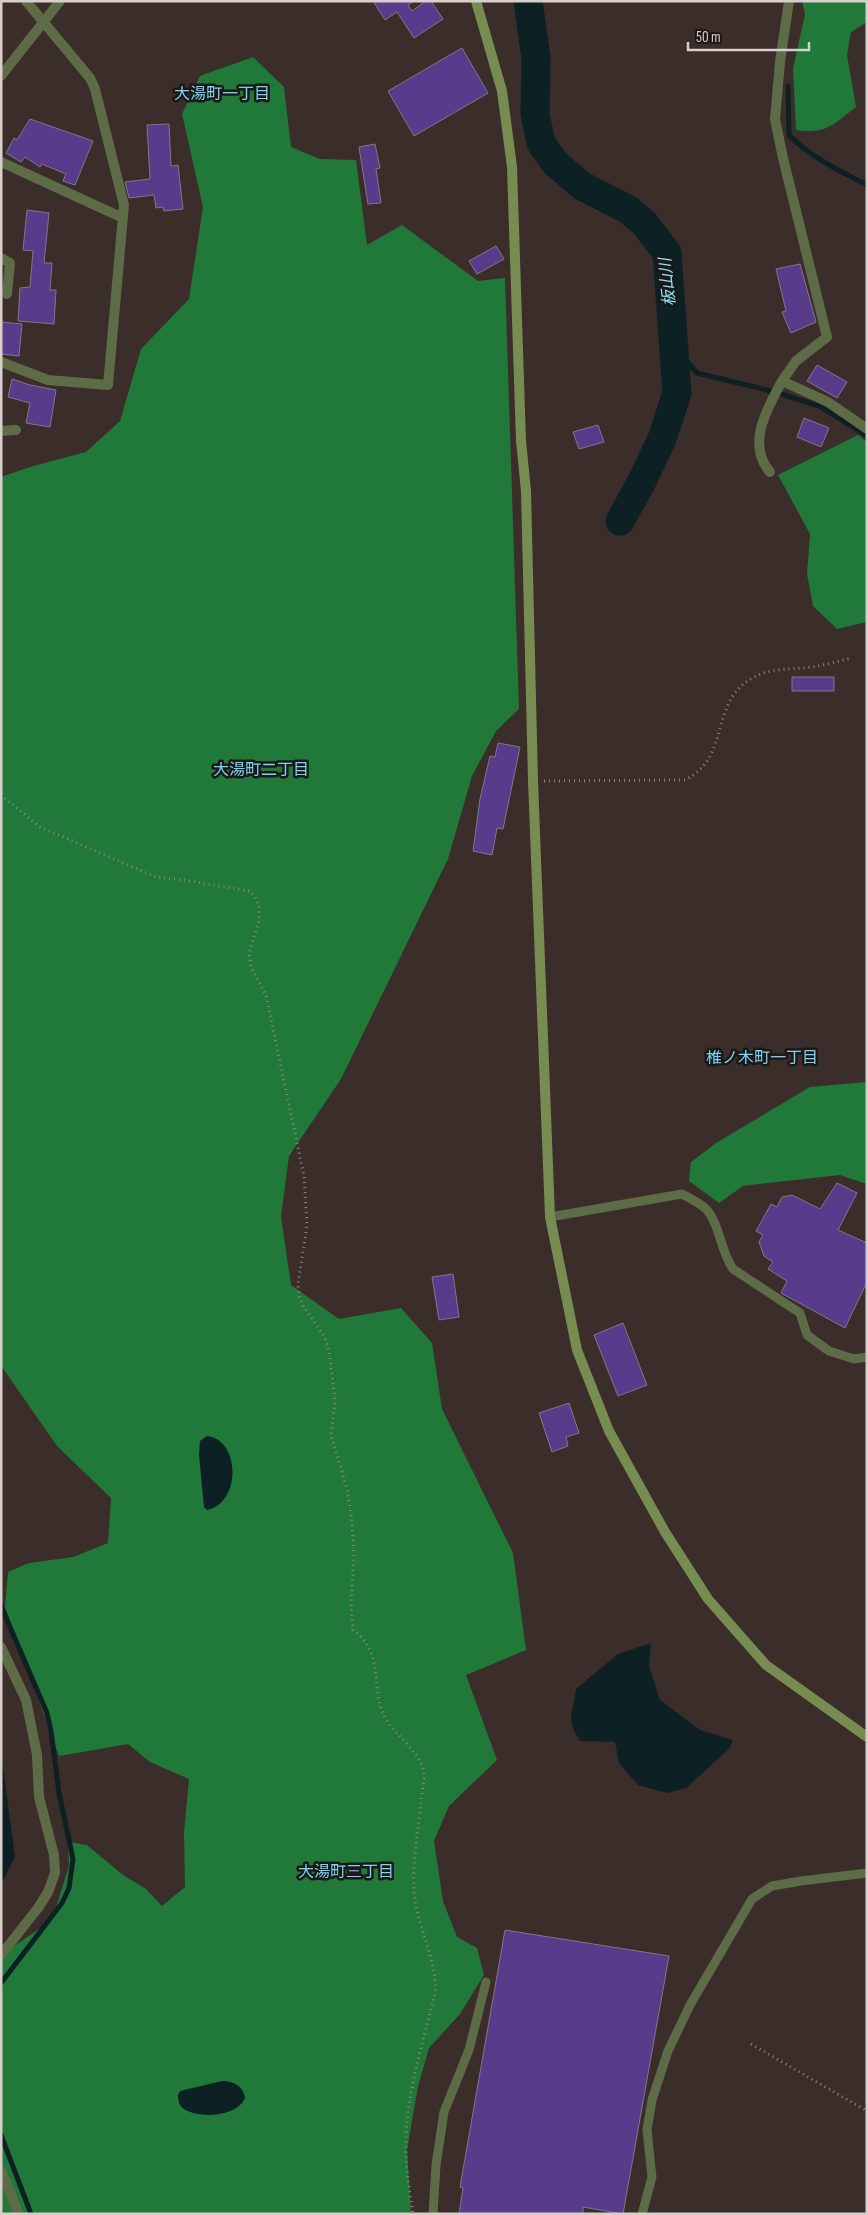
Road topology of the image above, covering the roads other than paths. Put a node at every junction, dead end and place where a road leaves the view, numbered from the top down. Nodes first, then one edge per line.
1 (26, 1) edge
2 (60, 1) edge
3 (476, 1) edge
4 (789, 1) edge
5 (43, 23) junction
6 (1, 76) edge
7 (1, 162) edge
8 (123, 218) junction
9 (1, 258) edge
10 (7, 294) dead end
11 (1, 362) edge
12 (782, 381) junction
13 (867, 429) edge
14 (16, 430) dead end
15 (1, 431) edge
16 (770, 472) dead end
17 (550, 1216) junction
18 (867, 1357) edge
19 (1, 1647) edge
20 (867, 1737) edge
21 (867, 1873) edge
22 (1, 1955) edge
23 (486, 1982) dead end
24 (1, 2171) edge
25 (19, 2214) edge
26 (433, 2214) edge
27 (642, 2214) edge

1 - 5 street
2 - 5 street
3 - 17 street
4 - 12 street
5 - 6 street
5 - 8 street
7 - 8 street
8 - 11 street
9 - 10 street
12 - 13 street
12 - 16 street
14 - 15 street
17 - 18 lane
17 - 20 street
19 - 22 street
21 - 27 lane
23 - 26 lane
24 - 25 street

